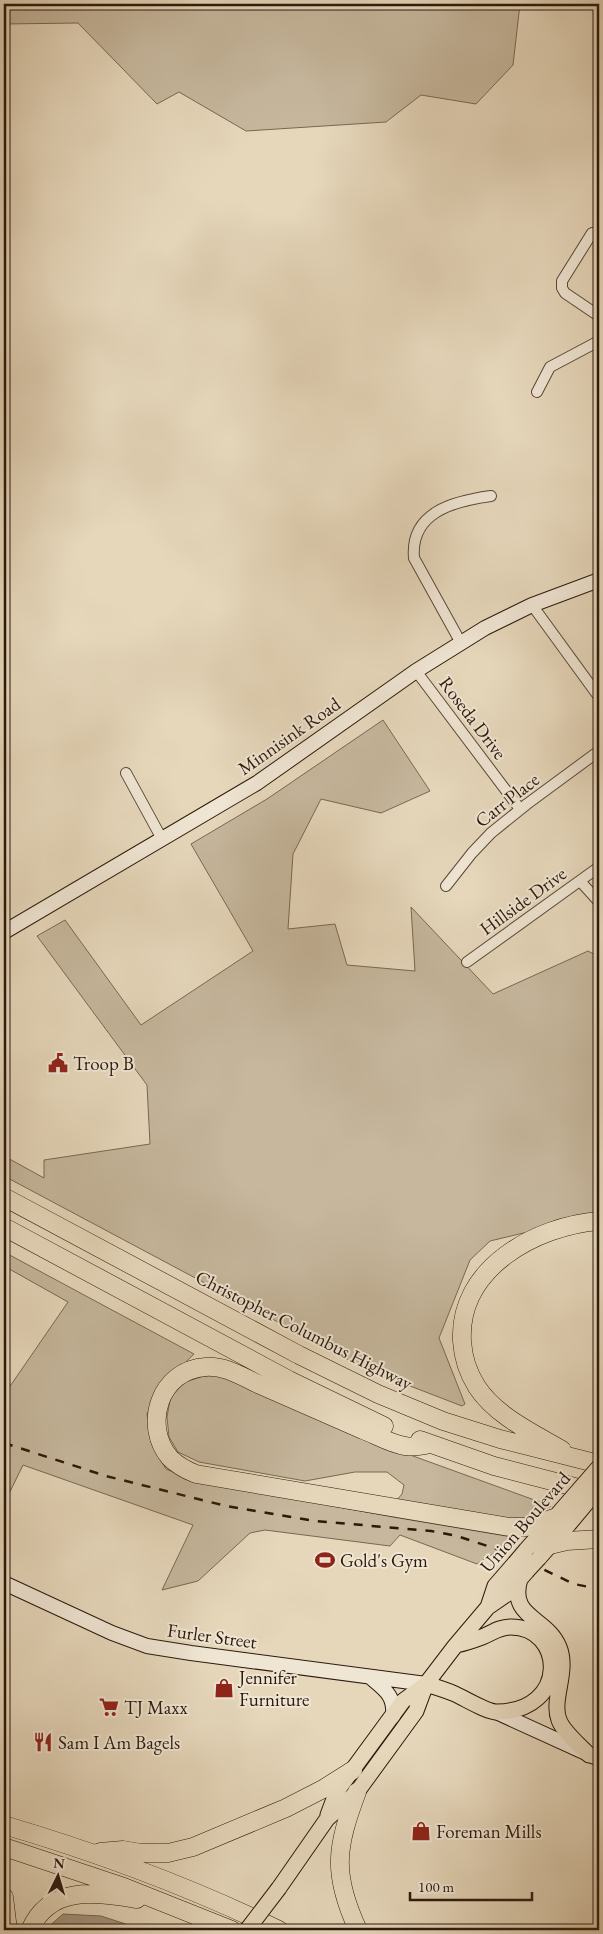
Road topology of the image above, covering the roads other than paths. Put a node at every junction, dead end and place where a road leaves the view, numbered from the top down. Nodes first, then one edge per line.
1 (592, 233) dead end
2 (599, 316) edge
3 (599, 341) edge
4 (537, 392) dead end
5 (491, 496) dead end
6 (599, 580) edge
7 (532, 605) junction
8 (462, 643) junction
9 (416, 671) junction
10 (599, 697) edge
11 (599, 751) edge
12 (126, 774) dead end
13 (520, 809) junction
14 (162, 838) junction
15 (599, 868) edge
16 (580, 881) junction
17 (446, 886) dead end
18 (599, 902) edge
19 (4, 932) edge
20 (467, 962) dead end
21 (4, 1197) edge
22 (599, 1221) edge
23 (4, 1227) edge
24 (431, 1444) junction
25 (576, 1459) junction
26 (599, 1465) edge
27 (599, 1488) edge
28 (599, 1493) edge
29 (560, 1519) junction
30 (599, 1539) edge
31 (538, 1551) junction
32 (521, 1571) junction
33 (4, 1583) edge
34 (455, 1646) junction
35 (370, 1676) junction
36 (426, 1684) junction
37 (496, 1712) junction
38 (393, 1716) junction
39 (594, 1757) edge
40 (353, 1770) junction
41 (357, 1792) junction
42 (326, 1819) junction
43 (4, 1825) edge
44 (4, 1847) edge
45 (94, 1853) junction
46 (4, 1897) edge
47 (171, 1905) junction
48 (8, 1930) edge
49 (30, 1930) edge
50 (232, 1930) edge
51 (247, 1930) edge
52 (280, 1930) edge
53 (358, 1930) edge

1 - 2 street
3 - 4 street
5 - 8 street
6 - 7 street, Minnisink Road
7 - 8 street, Minnisink Road
7 - 10 street
8 - 9 street, Minnisink Road
9 - 13 street, Roseda Drive
9 - 14 street, Minnisink Road
11 - 13 street, Carr Place
12 - 14 street
13 - 17 street, Carr Place
14 - 19 street, Minnisink Road
15 - 16 street, Hillside Drive
16 - 18 street
16 - 20 street, Hillside Drive
21 - 25 highway, Christopher Columbus Highway
22 - 25 highway
23 - 24 highway
24 - 28 highway
24 - 29 highway
25 - 26 highway, Christopher Columbus Highway
26 - 29 main road, Union Boulevard, bridge
27 - 29 main road, Union Boulevard, bridge
29 - 31 main road, Union Boulevard
29 - 31 main road, Union Boulevard
30 - 31 highway
31 - 32 main road, Union Boulevard, bridge
32 - 34 main road, Union Boulevard
32 - 39 main road
33 - 35 street, Furler Street
34 - 36 main road, Union Boulevard
34 - 37 main road
35 - 36 street, Furler Street
35 - 38 street
36 - 37 main road
36 - 38 main road, Union Boulevard
36 - 41 main road, Union Boulevard
37 - 39 street
38 - 40 main road, Union Boulevard
40 - 42 main road, Union Boulevard
40 - 45 highway
41 - 42 main road, Union Boulevard
41 - 53 highway
42 - 51 main road, Union Boulevard, bridge
43 - 45 highway
44 - 47 highway
45 - 52 highway
46 - 48 highway
47 - 49 highway
47 - 50 highway

